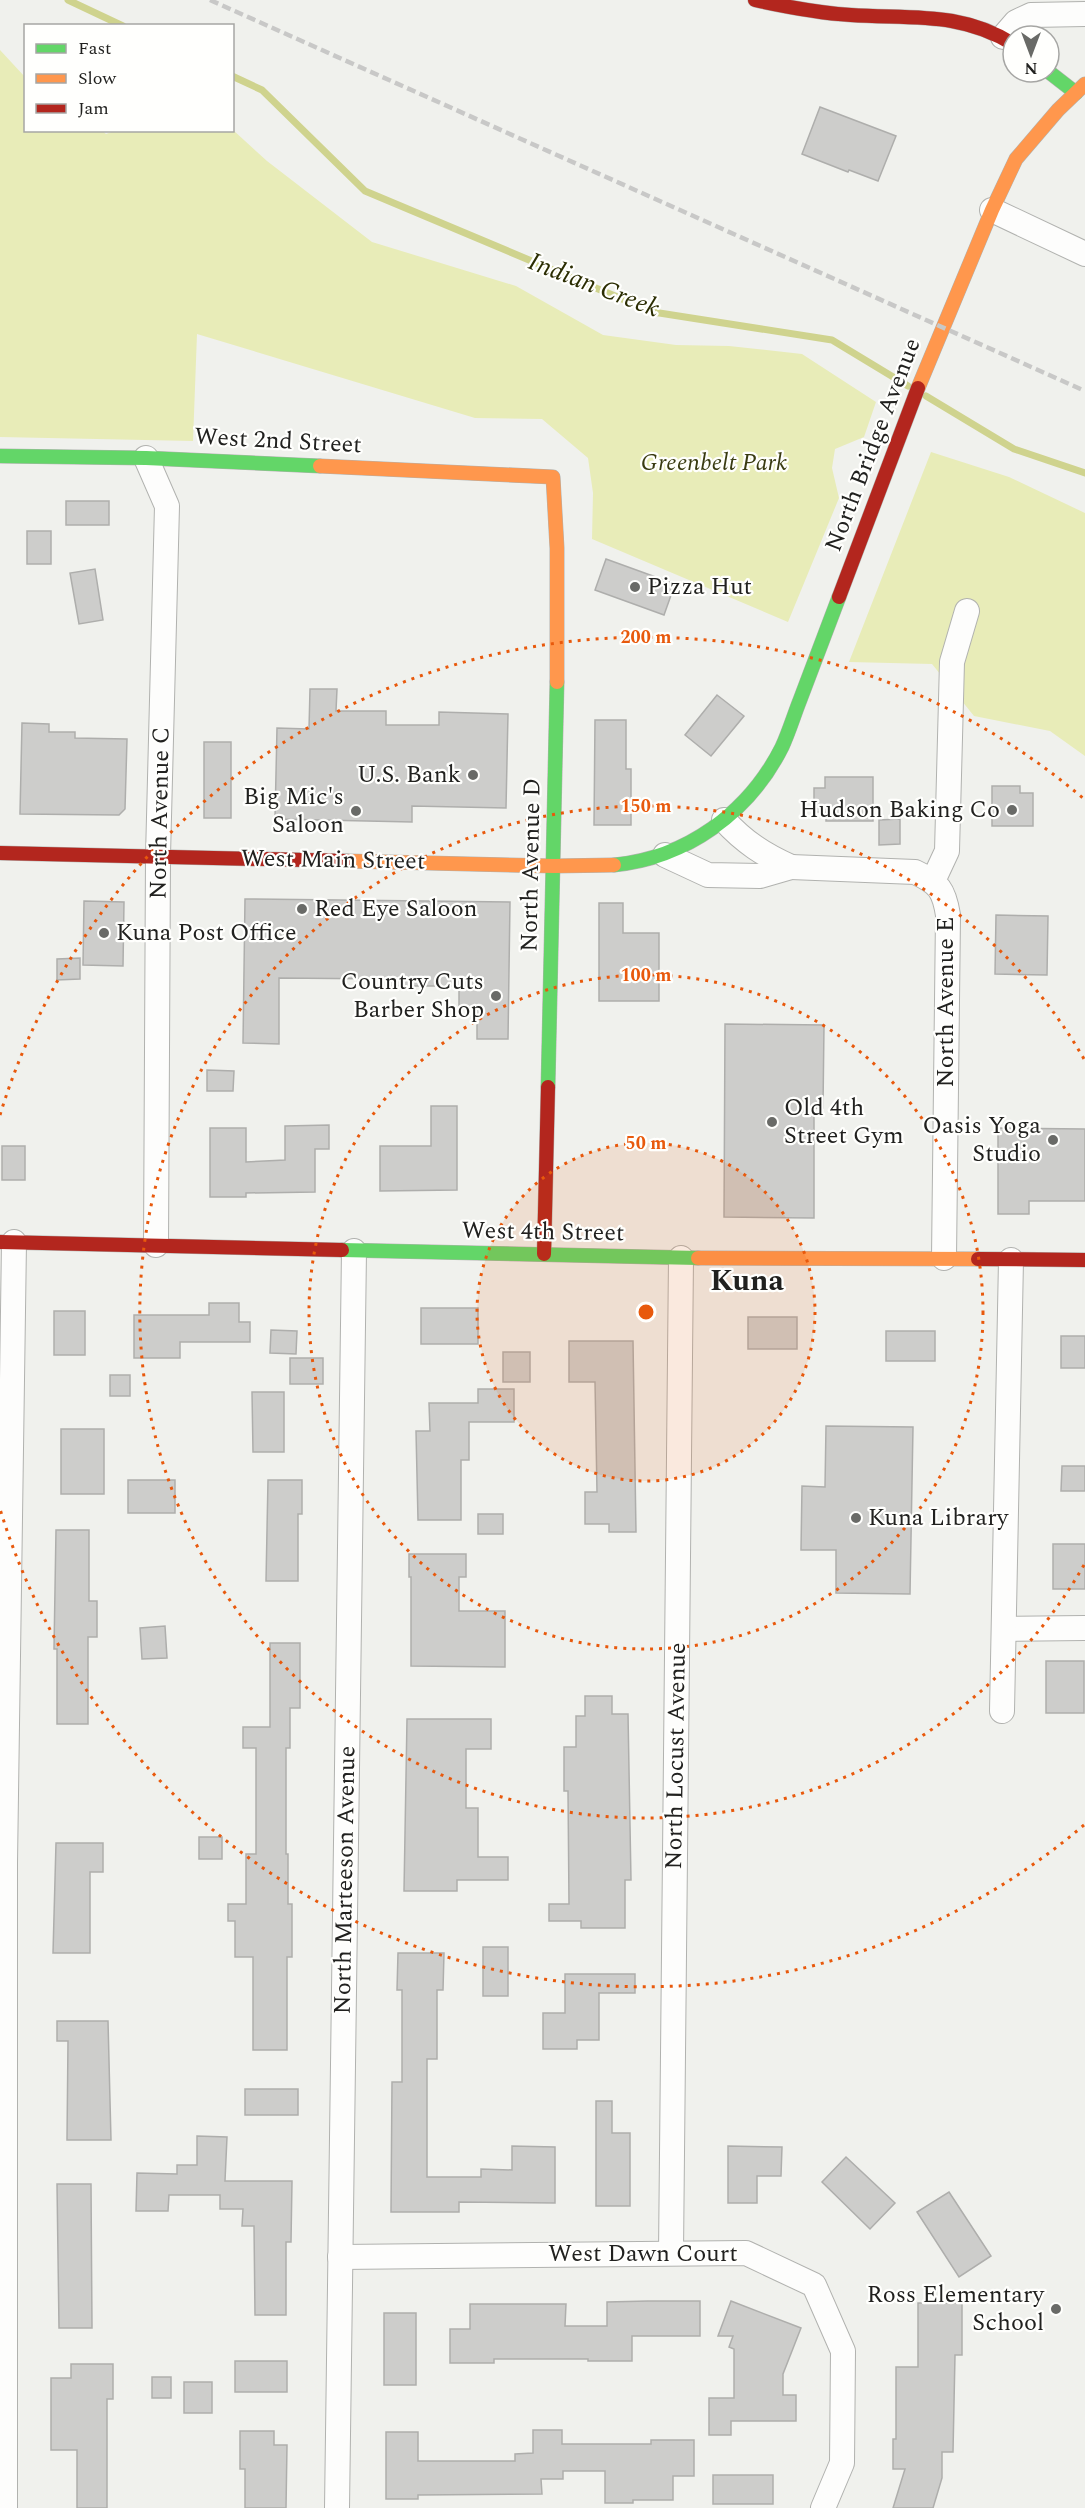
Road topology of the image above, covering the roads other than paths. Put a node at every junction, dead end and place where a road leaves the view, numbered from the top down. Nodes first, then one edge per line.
1 (755, 0) edge
2 (1085, 14) edge
3 (1015, 24) edge
4 (1001, 37) edge
5 (1061, 79) edge
6 (1080, 89) edge
7 (993, 210) junction
8 (1085, 254) edge
9 (0, 456) edge
10 (146, 458) junction
11 (553, 477) joint
12 (967, 611) dead end
13 (724, 820) junction
14 (0, 853) edge
15 (665, 855) junction
16 (159, 856) junction
17 (554, 866) junction
18 (791, 867) junction
19 (933, 880) junction
20 (7, 1242) edge
21 (156, 1245) junction
22 (354, 1251) junction
23 (544, 1254) junction
24 (681, 1258) junction
25 (944, 1258) junction
26 (1011, 1260) junction
27 (1085, 1260) edge
28 (1085, 1628) edge
29 (1005, 1629) junction
30 (1002, 1711) dead end
31 (671, 2253) junction
32 (340, 2257) junction
33 (5, 2508) edge
34 (337, 2508) edge
35 (823, 2508) edge

1 - 4 main road
2 - 3 street
5 - 6 main road
6 - 7 main road, North Bridge Avenue
7 - 8 street
7 - 13 main road, North Bridge Avenue
9 - 10 main road, West 2nd Street
10 - 11 main road, West 2nd Street
10 - 16 street, North Avenue C
11 - 17 main road, North Avenue D
12 - 19 street
13 - 15 main road, West Main Street
13 - 18 street
14 - 16 main road, West Main Street
15 - 17 main road, West Main Street
15 - 18 street
16 - 17 main road, West Main Street
16 - 21 street, North Avenue C
17 - 23 main road, North Avenue D
18 - 19 street
19 - 25 street, North Avenue E
20 - 21 main road, West 4th Street
20 - 33 street
21 - 22 main road, West 4th Street
22 - 23 main road, West 4th Street
22 - 32 street, North Marteeson Avenue
23 - 24 main road, West 4th Street
24 - 25 main road, West 4th Street
24 - 31 street, North Locust Avenue
25 - 26 main road, West 4th Street
26 - 27 main road, West 4th Street
26 - 29 street
28 - 29 street
29 - 30 street
31 - 32 street, West Dawn Court
31 - 35 street, West Dawn Court
32 - 34 street, North Marteeson Avenue

